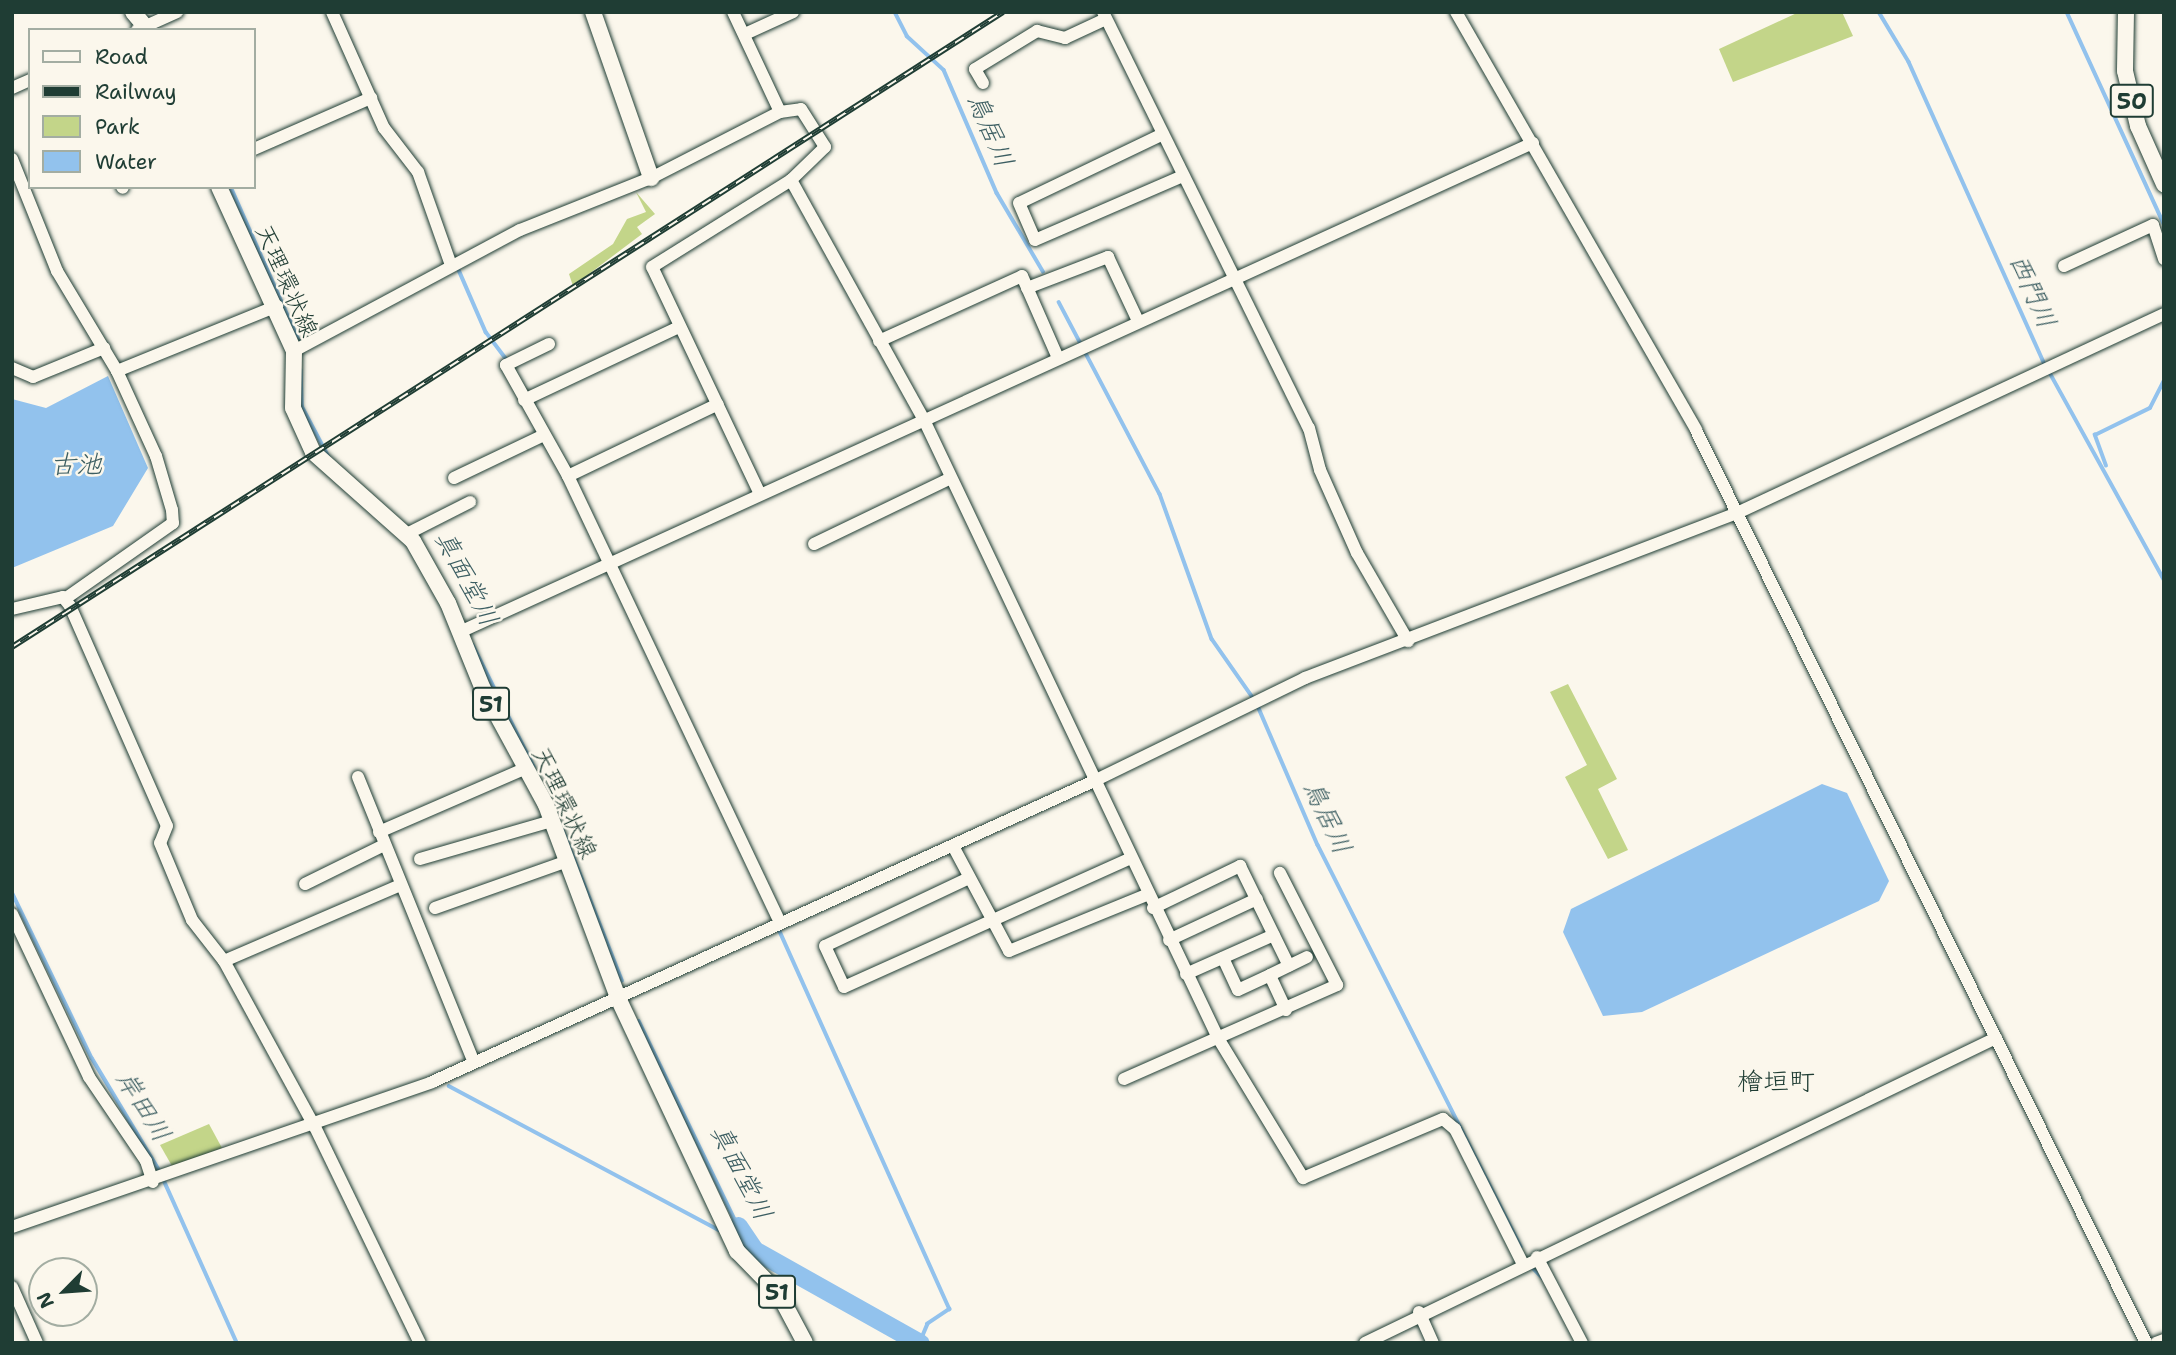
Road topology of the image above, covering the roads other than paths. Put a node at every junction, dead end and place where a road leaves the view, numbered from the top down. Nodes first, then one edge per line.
1 (133, 12) edge
2 (177, 12) edge
3 (331, 12) edge
4 (593, 12) edge
5 (733, 12) edge
6 (793, 12) edge
7 (1456, 12) edge
8 (2126, 12) edge
9 (1105, 16) edge
10 (144, 25) edge
11 (745, 34) junction
12 (28, 81) edge
13 (983, 83) dead end
14 (12, 88) edge
15 (371, 98) junction
16 (780, 112) junction
17 (1161, 135) junction
18 (1533, 143) junction
19 (256, 148) edge
20 (12, 159) edge
21 (1183, 176) junction
22 (651, 177) junction
23 (790, 180) junction
24 (2164, 184) edge
25 (220, 189) edge
26 (2164, 259) edge
27 (451, 265) junction
28 (2064, 266) dead end
29 (1235, 276) junction
30 (1027, 288) junction
31 (277, 306) junction
32 (2164, 314) edge
33 (1138, 321) junction
34 (679, 327) junction
35 (879, 341) junction
36 (550, 344) dead end
37 (104, 348) junction
38 (294, 351) junction
39 (1058, 358) junction
40 (12, 368) edge
41 (117, 371) junction
42 (524, 400) junction
43 (718, 404) junction
44 (925, 422) junction
45 (544, 435) junction
46 (568, 476) junction
47 (454, 478) dead end
48 (949, 479) junction
49 (759, 492) junction
50 (471, 502) dead end
51 (1735, 514) junction
52 (405, 535) junction
53 (814, 544) dead end
54 (607, 560) junction
55 (65, 599) junction
56 (12, 609) edge
57 (461, 631) junction
58 (1408, 640) junction
59 (526, 768) junction
60 (358, 777) dead end
61 (1094, 781) junction
62 (552, 821) junction
63 (379, 832) junction
64 (384, 845) junction
65 (953, 846) junction
66 (420, 859) dead end
67 (1129, 859) junction
68 (568, 861) junction
69 (1280, 873) dead end
70 (969, 878) junction
71 (305, 884) dead end
72 (398, 886) junction
73 (1146, 895) junction
74 (1257, 899) junction
75 (435, 908) dead end
76 (1153, 908) junction
77 (12, 914) edge
78 (988, 917) junction
79 (780, 922) junction
80 (1274, 935) junction
81 (1169, 940) junction
82 (1307, 957) dead end
83 (1223, 958) junction
84 (224, 961) junction
85 (1289, 966) junction
86 (1186, 974) junction
87 (1270, 975) junction
88 (618, 998) junction
89 (1286, 1010) junction
90 (1996, 1038) junction
91 (1220, 1041) junction
92 (474, 1062) junction
93 (1124, 1079) dead end
94 (315, 1127) junction
95 (155, 1181) junction
96 (12, 1227) edge
97 (1537, 1257) junction
98 (1523, 1264) junction
99 (12, 1287) edge
100 (1419, 1312) junction
101 (2164, 1340) edge
102 (37, 1343) edge
103 (420, 1343) edge
104 (805, 1343) edge
105 (1365, 1343) edge
106 (1433, 1343) edge
107 (1583, 1343) edge
108 (2147, 1343) edge
109 (2156, 1343) edge

1 - 10 main road
2 - 10 street
3 - 15 street
4 - 22 main road
5 - 11 street
6 - 11 street
7 - 18 street
8 - 24 main road, 50
9 - 13 street
9 - 17 street
11 - 16 street
12 - 14 street
15 - 19 street
15 - 27 street
16 - 22 street
16 - 23 street
17 - 21 street
17 - 21 street
18 - 29 street
18 - 51 street
20 - 37 street
21 - 29 street
22 - 27 street
23 - 34 street
23 - 35 street
25 - 31 main road, 天理環状線 / 51
26 - 28 street
27 - 38 street
29 - 33 street
29 - 58 street
30 - 33 street
30 - 35 street
30 - 39 street
31 - 38 main road, 天理環状線 / 51
31 - 41 street
32 - 51 street
33 - 39 street
34 - 42 street
34 - 43 street
35 - 44 street
36 - 42 street
37 - 40 street
37 - 41 street
38 - 52 main road, 天理環状線 / 51
39 - 44 street
41 - 55 street
42 - 45 street
43 - 46 street
43 - 49 street
44 - 48 street
44 - 49 street
45 - 46 street
45 - 47 street
46 - 54 street
48 - 53 street
48 - 61 street
49 - 54 street
50 - 52 street
51 - 58 street
51 - 90 street
52 - 57 main road, 天理環状線 / 51
54 - 57 street
54 - 79 street
55 - 56 street
55 - 84 street
57 - 59 main road, 天理環状線 / 51
58 - 61 street
59 - 62 main road, 天理環状線 / 51
59 - 63 street
60 - 63 street
61 - 65 street
61 - 67 street
62 - 66 street
62 - 68 main road, 天理環状線 / 51
63 - 64 street
64 - 71 street
64 - 72 street
65 - 70 street
65 - 79 street
67 - 73 street
67 - 78 street
68 - 75 street
68 - 88 main road, 天理環状線 / 51
69 - 89 street
70 - 78 street
70 - 78 street
72 - 84 street
72 - 92 street
73 - 76 street
73 - 78 street
74 - 76 street
74 - 80 street
74 - 81 street
76 - 81 street
77 - 95 street
79 - 88 street
80 - 83 street
80 - 85 street
81 - 86 street
82 - 85 street
83 - 86 street
83 - 87 street
84 - 94 street
85 - 87 street
86 - 91 street
87 - 89 street
88 - 92 street
88 - 104 main road, 天理環状線 / 51
89 - 91 street
90 - 97 street
90 - 108 street
91 - 93 street
91 - 98 street
92 - 94 street
94 - 95 street
94 - 103 street
95 - 96 street
97 - 98 street
97 - 107 street
98 - 100 street
99 - 102 street
100 - 105 street
100 - 106 street
101 - 109 street

